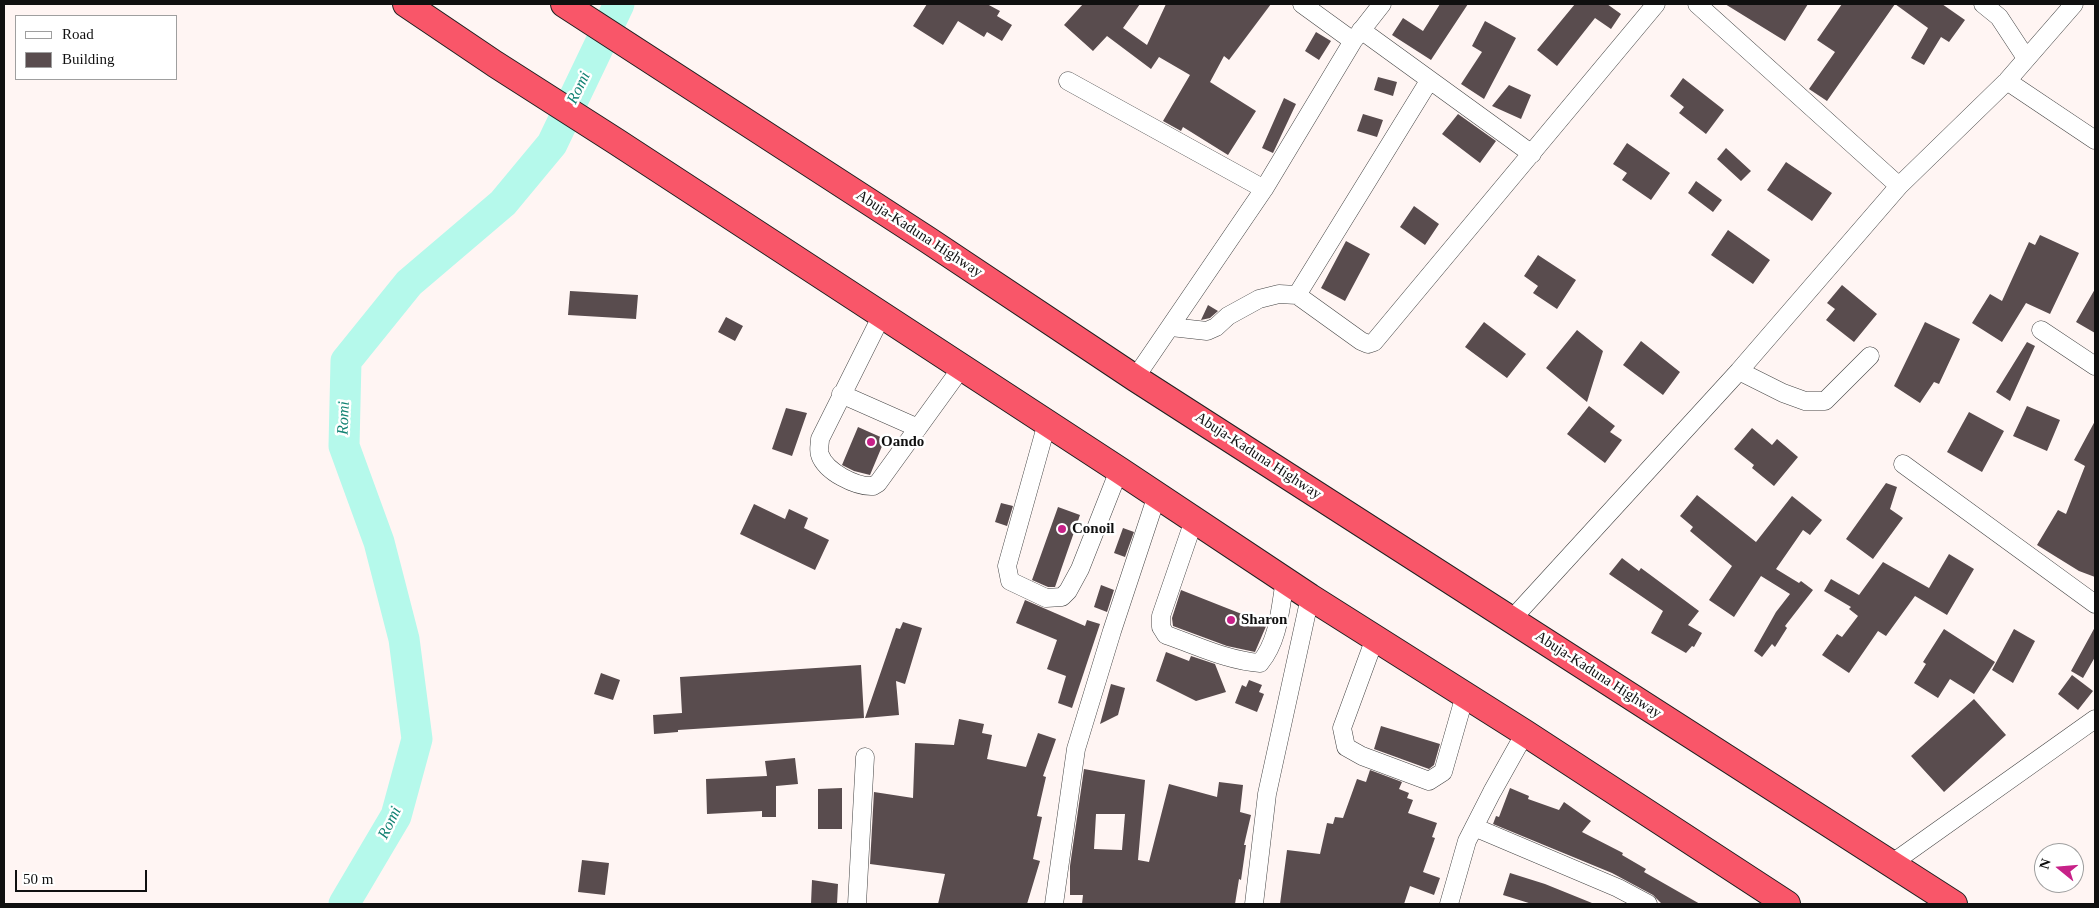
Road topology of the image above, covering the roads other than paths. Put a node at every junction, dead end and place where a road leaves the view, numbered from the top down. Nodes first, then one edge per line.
1 (406, 4) edge
2 (564, 4) edge
3 (1302, 4) edge
4 (1382, 4) edge
5 (1656, 4) edge
6 (1697, 4) edge
7 (1983, 4) edge
8 (2074, 4) edge
9 (1357, 36) junction
10 (2026, 58) junction
11 (1068, 81) dead end
12 (1429, 81) junction
13 (2007, 81) junction
14 (2095, 140) edge
15 (1532, 154) junction
16 (1899, 186) junction
17 (1264, 189) junction
18 (1297, 295) junction
19 (882, 315) junction
20 (1171, 327) junction
21 (2041, 330) dead end
22 (1870, 356) dead end
23 (2095, 366) edge
24 (962, 368) junction
25 (1739, 371) junction
26 (1135, 378) junction
27 (841, 394) junction
28 (1047, 423) junction
29 (918, 428) junction
30 (1903, 464) dead end
31 (1119, 470) junction
32 (1157, 495) junction
33 (1194, 520) junction
34 (1285, 580) junction
35 (1310, 597) junction
36 (2095, 604) edge
37 (1512, 619) junction
38 (1375, 638) junction
39 (1465, 695) junction
40 (2095, 718) edge
41 (1525, 732) junction
42 (865, 757) dead end
43 (1474, 827) junction
44 (1892, 864) junction
45 (857, 904) edge
46 (1054, 904) edge
47 (1254, 904) edge
48 (1449, 904) edge
49 (1648, 904) edge
50 (1787, 904) edge
51 (1954, 904) edge

1 - 19 highway
2 - 26 highway, Abuja-Kaduna Highway
3 - 9 street
4 - 9 street
5 - 15 street
6 - 16 street
7 - 10 street
8 - 10 street
9 - 12 street
9 - 17 street
10 - 13 street
11 - 17 street
12 - 15 street
12 - 18 street
13 - 14 street
13 - 16 street
15 - 18 street
16 - 25 street
17 - 20 street
18 - 20 street
19 - 24 highway
19 - 27 street
20 - 26 street
21 - 23 street
22 - 25 street
24 - 28 highway
24 - 29 street
25 - 37 street
26 - 37 highway, Abuja-Kaduna Highway
27 - 29 street
27 - 29 street
28 - 31 highway
28 - 31 street
30 - 36 street
31 - 32 highway
32 - 33 highway
32 - 46 street
33 - 34 highway
33 - 34 street
34 - 35 highway
35 - 38 highway
35 - 47 street
37 - 44 highway, Abuja-Kaduna Highway
38 - 39 highway
38 - 39 street
39 - 41 highway
40 - 44 street
41 - 43 street
41 - 50 highway
42 - 45 street
43 - 48 street
43 - 49 street
44 - 51 highway, Abuja-Kaduna Highway

